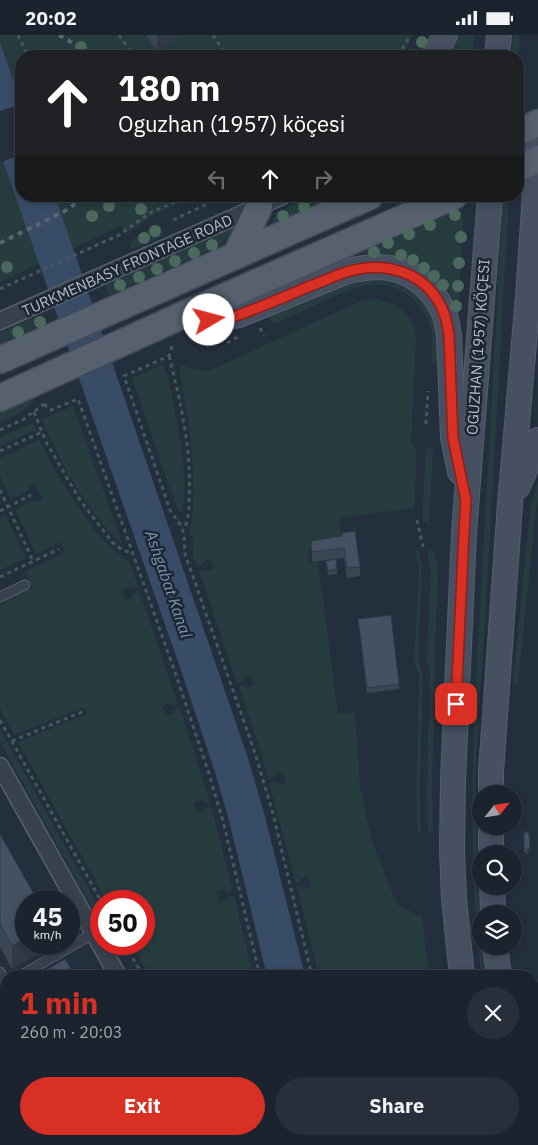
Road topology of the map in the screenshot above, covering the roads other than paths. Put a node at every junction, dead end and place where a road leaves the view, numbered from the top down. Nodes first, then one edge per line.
1 (445, 35) edge
2 (498, 35) edge
3 (437, 50) edge
4 (497, 50) edge
5 (538, 123) edge
6 (524, 129) edge
7 (538, 150) edge
8 (538, 159) edge
9 (524, 165) edge
10 (268, 202) edge
11 (269, 202) edge
12 (356, 202) edge
13 (441, 202) edge
14 (490, 202) edge
15 (236, 255) junction
16 (0, 321) edge
17 (174, 328) junction
18 (5, 358) edge
19 (10, 393) edge
20 (538, 440) edge
21 (466, 500) junction
22 (510, 504) junction
23 (25, 585) dead end
24 (0, 597) edge
25 (0, 766) edge
26 (491, 785) edge
27 (90, 926) edge
28 (90, 935) edge
29 (106, 955) edge
30 (496, 955) edge
31 (30, 970) edge
32 (115, 970) edge
33 (461, 970) edge
34 (498, 970) edge

1 - 3 main road
2 - 4 main road
5 - 6 main road
7 - 8 main road
8 - 9 main road
8 - 22 main road
10 - 16 street, TURKMENBASY FRONTAGE ROAD
11 - 15 main road
12 - 15 main road
13 - 17 main road
14 - 21 main road, OGUZHAN (1957) KÖÇESI
15 - 18 main road
17 - 19 main road
17 - 21 main road
20 - 22 main road
21 - 33 main road, OGUZHAN (1957) KÖÇESI
22 - 26 main road
23 - 24 lane
25 - 27 street
28 - 31 lane
29 - 32 street
30 - 34 main road

